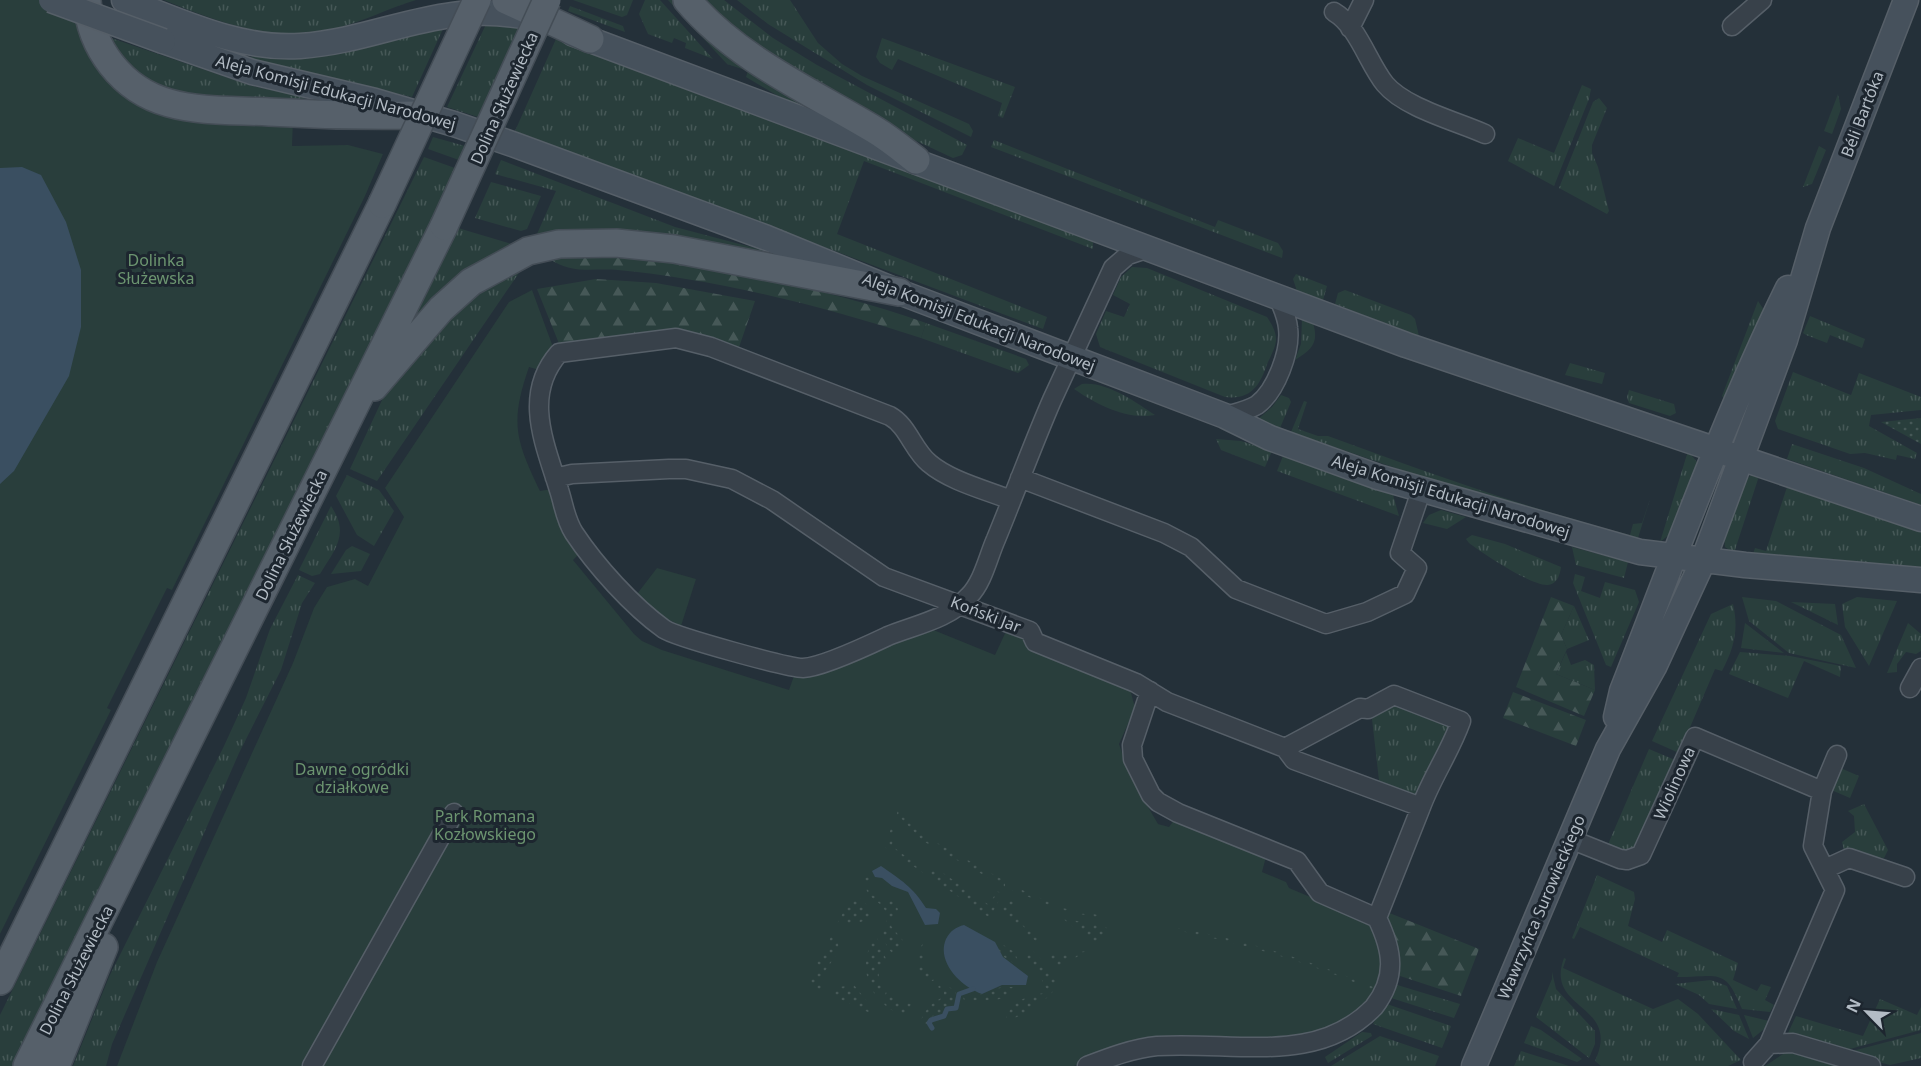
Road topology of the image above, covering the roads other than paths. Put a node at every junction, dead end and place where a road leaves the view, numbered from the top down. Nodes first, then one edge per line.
1 (51, 0) edge
2 (87, 0) edge
3 (124, 0) edge
4 (477, 0) edge
5 (506, 0) edge
6 (547, 0) edge
7 (687, 0) edge
8 (1364, 0) edge
9 (1762, 0) edge
10 (1906, 0) edge
11 (1334, 12) dead end
12 (1732, 26) dead end
13 (1350, 28) junction
14 (590, 39) junction
15 (420, 115) junction
16 (1485, 134) dead end
17 (916, 160) junction
18 (1818, 228) junction
19 (1149, 248) junction
20 (899, 292) junction
21 (1278, 296) junction
22 (1072, 358) junction
23 (351, 412) junction
24 (1226, 416) junction
25 (1718, 448) junction
26 (1743, 457) junction
27 (555, 478) junction
28 (1020, 478) junction
29 (1421, 491) junction
30 (1011, 500) junction
31 (1921, 519) edge
32 (1674, 558) junction
33 (1703, 561) junction
34 (1921, 580) edge
35 (961, 604) junction
36 (1921, 668) edge
37 (1910, 688) dead end
38 (1150, 691) junction
39 (1285, 748) junction
40 (1608, 748) junction
41 (1837, 755) dead end
42 (1822, 791) junction
43 (1421, 807) junction
44 (454, 813) dead end
45 (152, 819) junction
46 (1570, 839) junction
47 (1826, 869) junction
48 (1905, 877) dead end
49 (1377, 918) junction
50 (0, 981) edge
51 (1769, 1044) junction
52 (1753, 1062) dead end
53 (27, 1066) edge
54 (56, 1066) edge
55 (312, 1066) edge
56 (1087, 1066) edge
57 (1474, 1066) edge
58 (1871, 1066) edge

1 - 15 main road, Aleja Komisji Edukacji Narodowej, bridge
2 - 15 main road
3 - 14 main road, Aleja Komisji Edukacji Narodowej
4 - 50 main road, bridge
5 - 14 main road
6 - 23 main road, Dolina Służewiecka, bridge
7 - 17 main road
8 - 13 street
9 - 12 street
10 - 18 main road, Béli Bartóka
11 - 13 street
13 - 16 street
14 - 17 main road, Aleja Komisji Edukacji Narodowej
15 - 20 main road, Aleja Komisji Edukacji Narodowej
17 - 19 main road, Aleja Komisji Edukacji Narodowej
18 - 25 main road, Béli Bartóka
18 - 26 main road, Béli Bartóka
19 - 21 main road, Aleja Komisji Edukacji Narodowej
19 - 22 street
20 - 22 main road, Aleja Komisji Edukacji Narodowej
20 - 23 main road
21 - 24 street
21 - 25 main road, Aleja Komisji Edukacji Narodowej
22 - 24 main road, Aleja Komisji Edukacji Narodowej
22 - 28 street
23 - 45 main road, Dolina Służewiecka
24 - 29 main road, Aleja Komisji Edukacji Narodowej
25 - 26 main road, Aleja Komisji Edukacji Narodowej
25 - 32 main road, Béli Bartóka
26 - 31 main road, Aleja Komisji Edukacji Narodowej
26 - 33 main road, Béli Bartóka
27 - 30 street
27 - 35 street, Koński Jar
27 - 35 street
28 - 29 street
28 - 30 street
29 - 32 main road, Aleja Komisji Edukacji Narodowej
30 - 35 street
32 - 33 main road, Aleja Komisji Edukacji Narodowej
32 - 40 main road, Wawrzyńca Surowieckiego
33 - 34 main road, Aleja Komisji Edukacji Narodowej
33 - 40 main road, Wawrzyńca Surowieckiego
35 - 38 street, Koński Jar
36 - 37 street
38 - 39 street, Koński Jar
38 - 49 street
39 - 43 street, Koński Jar
39 - 43 street
40 - 46 main road, Wawrzyńca Surowieckiego
41 - 42 street
42 - 46 street, Wiolinowa
42 - 47 street
43 - 49 street
44 - 55 street
45 - 53 main road, Dolina Służewiecka
45 - 54 main road
46 - 57 main road, Wawrzyńca Surowieckiego
47 - 48 street
47 - 51 street
49 - 56 street
51 - 52 street
51 - 58 street

